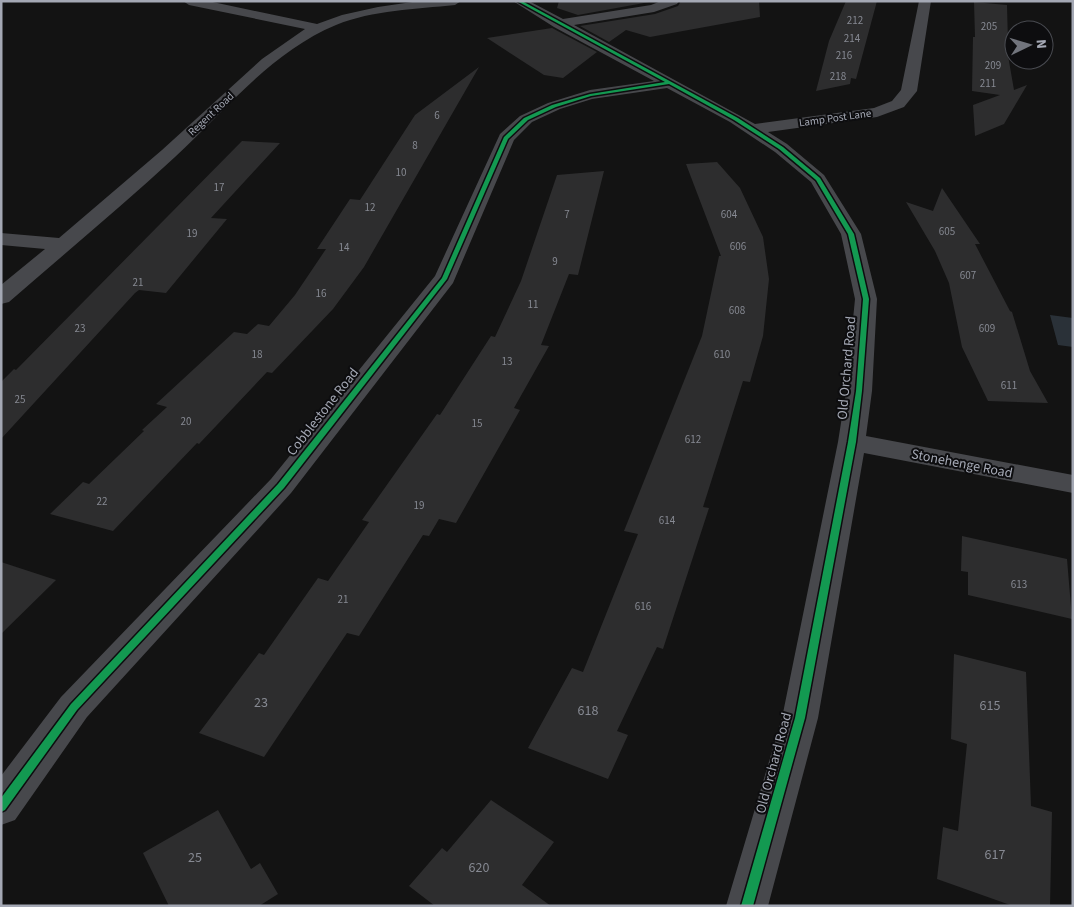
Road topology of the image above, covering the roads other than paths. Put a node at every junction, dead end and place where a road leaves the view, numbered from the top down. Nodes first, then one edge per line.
1 (189, 1) edge
2 (456, 1) edge
3 (520, 1) edge
4 (673, 1) edge
5 (925, 1) edge
6 (560, 24) junction
7 (319, 28) junction
8 (669, 83) junction
9 (753, 129) junction
10 (1, 239) edge
11 (62, 244) junction
12 (1, 296) edge
13 (852, 442) junction
14 (1073, 484) edge
15 (1, 806) edge
16 (747, 906) edge

1 - 7 street
2 - 7 street, Regent Road
3 - 6 street, Old Orchard Road
4 - 6 street
5 - 9 street, Lamp Post Lane
6 - 8 street, Old Orchard Road
7 - 11 street, Regent Road
8 - 9 street, Old Orchard Road
8 - 15 street, Cobblestone Road
9 - 13 street, Old Orchard Road
10 - 11 street
11 - 12 street, Regent Road
13 - 14 street, Stonehenge Road
13 - 16 street, Old Orchard Road

